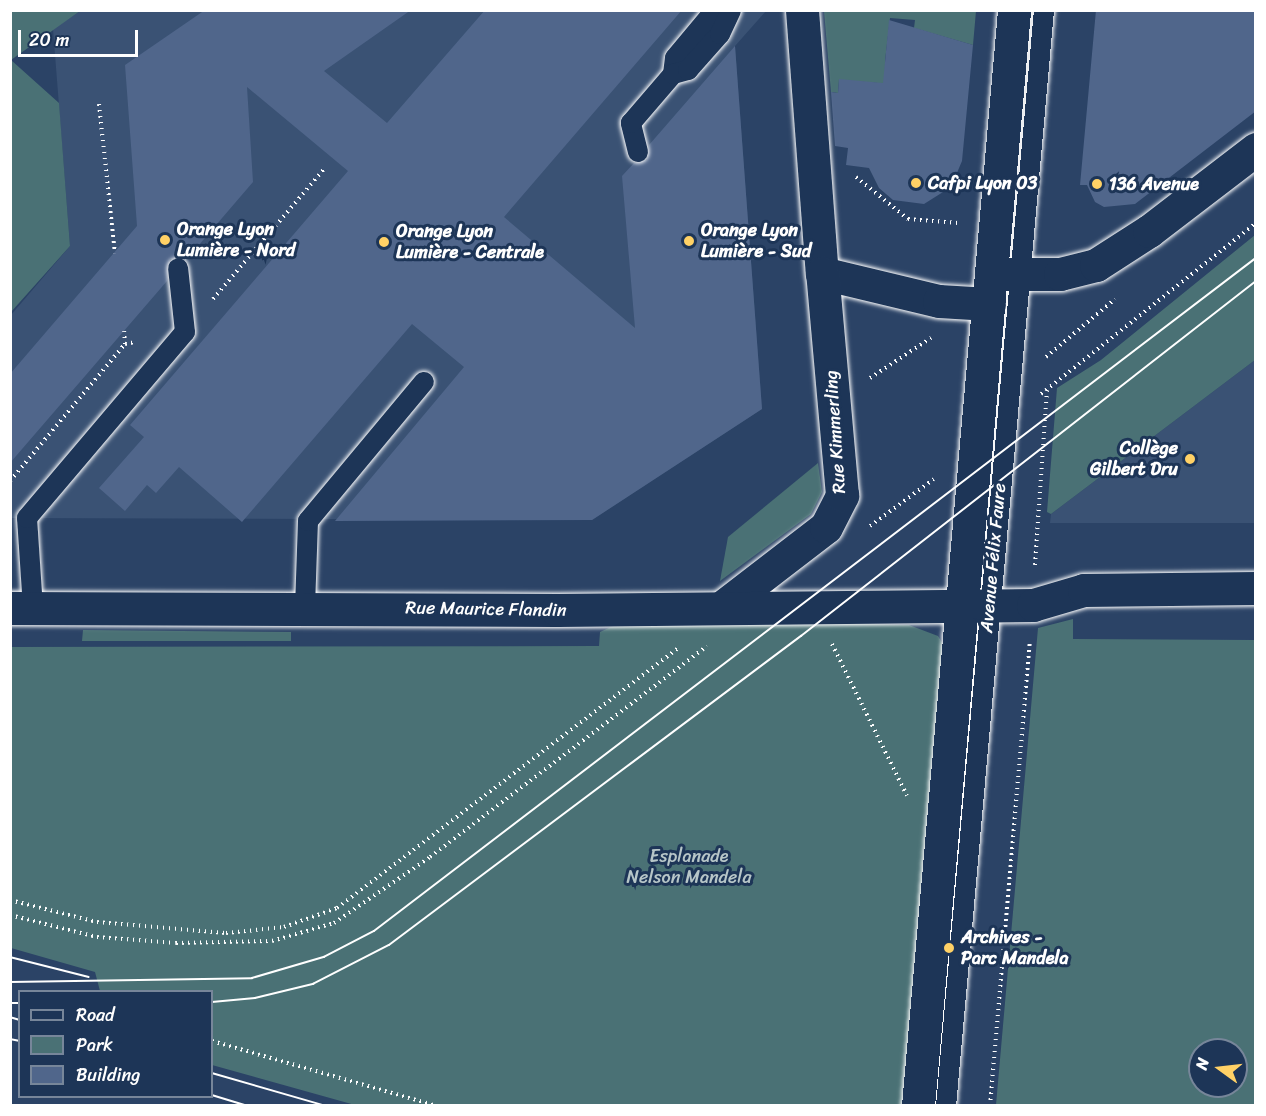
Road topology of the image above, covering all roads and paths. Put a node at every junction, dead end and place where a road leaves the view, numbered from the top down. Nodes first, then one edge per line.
1 (715, 10) edge
2 (731, 10) edge
3 (802, 10) edge
4 (1014, 10) edge
5 (1044, 10) edge
6 (673, 74) junction
7 (99, 104) dead end
8 (1256, 149) edge
9 (638, 152) dead end
10 (324, 169) dead end
11 (856, 177) dead end
12 (962, 223) dead end
13 (1256, 224) edge
14 (115, 253) dead end
15 (178, 268) dead end
16 (822, 273) junction
17 (1000, 284) junction
18 (124, 331) dead end
19 (185, 332) junction
20 (937, 334) dead end
21 (424, 382) dead end
22 (1047, 389) junction
23 (834, 400) junction
24 (1006, 422) junction
25 (976, 444) junction
26 (10, 481) edge
27 (859, 534) dead end
28 (1256, 588) edge
29 (976, 605) junction
30 (1033, 605) junction
31 (305, 607) junction
32 (722, 607) junction
33 (757, 607) junction
34 (22, 608) edge
35 (829, 637) dead end
36 (687, 639) dead end
37 (909, 801) dead end
38 (10, 900) edge
39 (10, 915) edge
40 (213, 1041) edge
41 (437, 1106) edge
42 (918, 1106) edge
43 (946, 1106) edge
44 (990, 1106) edge

1 - 6 lane
2 - 6 lane
3 - 16 street, Rue Kimmerling
4 - 17 street, Avenue Félix Faure
5 - 17 lane, Avenue Félix Faure
6 - 9 lane
7 - 14 path
8 - 17 street
10 - 19 path
11 - 12 path
13 - 22 path
15 - 19 lane
16 - 17 street
16 - 23 street, Rue Kimmerling
17 - 24 lane, Avenue Félix Faure
17 - 25 street, Avenue Félix Faure
18 - 26 path
19 - 34 lane
20 - 23 path
21 - 31 lane
22 - 24 path
22 - 30 path
23 - 32 street, Rue Kimmerling
24 - 29 lane, Avenue Félix Faure
25 - 27 path
25 - 29 street, Avenue Félix Faure
28 - 30 street, Rue Maurice Flandin
29 - 30 street, Rue Maurice Flandin
29 - 33 street, Rue Maurice Flandin
29 - 42 street, Avenue Félix Faure
29 - 43 lane, Avenue Félix Faure
30 - 44 path
31 - 32 street, Rue Maurice Flandin
31 - 34 street, Rue Maurice Flandin
32 - 33 street, Rue Maurice Flandin
33 - 39 path
35 - 37 path
36 - 38 path
40 - 41 path

